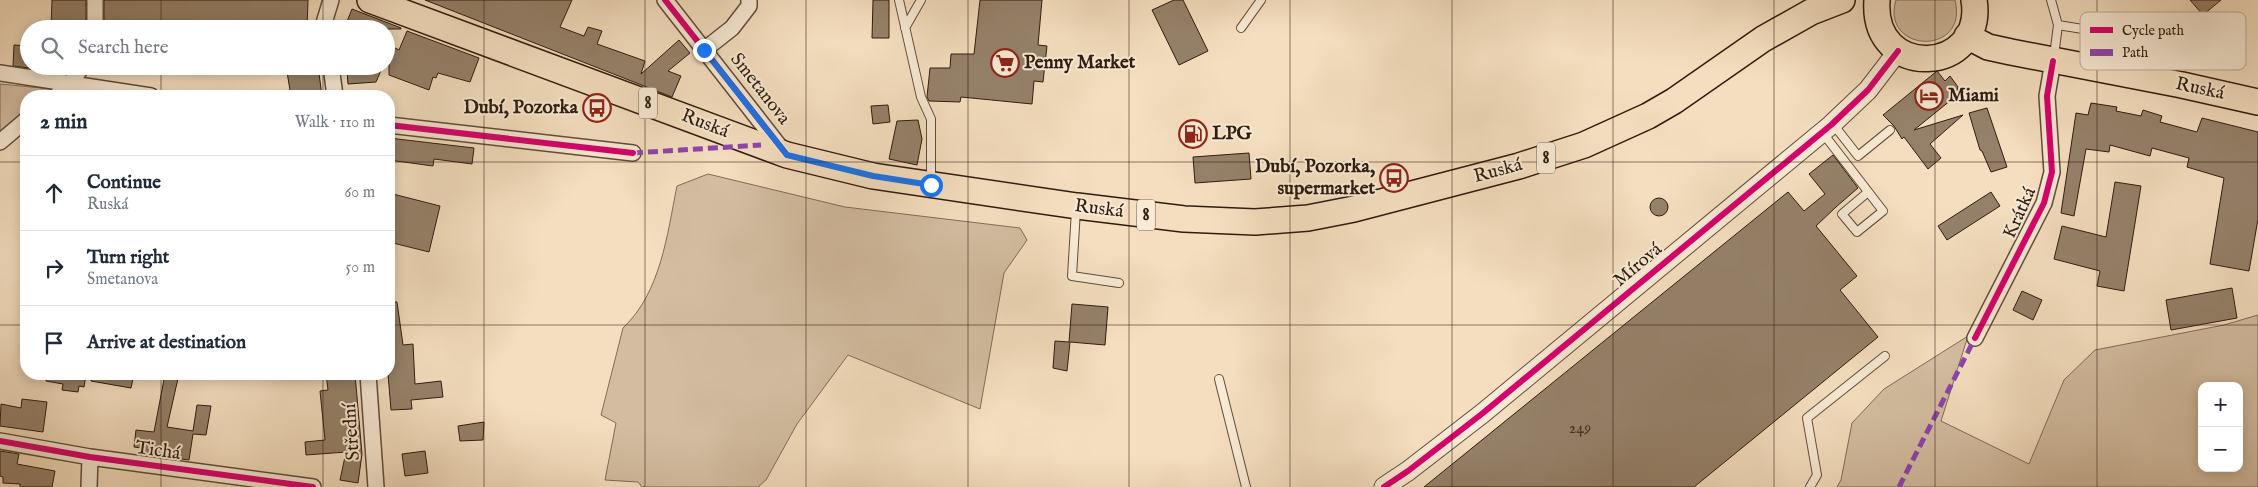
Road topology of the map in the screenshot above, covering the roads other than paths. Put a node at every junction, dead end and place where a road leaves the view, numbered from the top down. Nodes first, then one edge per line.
1 (95, 0) edge
2 (331, 0) edge
3 (370, 0) edge
4 (665, 0) edge
5 (748, 0) edge
6 (899, 0) edge
7 (921, 0) edge
8 (1261, 0) edge
9 (1842, 0) edge
10 (1878, 0) edge
11 (1974, 0) edge
12 (2050, 0) edge
13 (95, 20) edge
14 (325, 20) edge
15 (2058, 25) junction
16 (904, 28) junction
17 (1241, 28) dead end
18 (2080, 29) edge
19 (1968, 36) junction
20 (704, 50) junction
21 (1898, 51) junction
22 (2053, 61) junction
23 (2080, 66) edge
24 (2101, 70) edge
25 (0, 73) edge
26 (76, 75) edge
27 (332, 75) edge
28 (71, 84) junction
29 (64, 90) edge
30 (112, 90) edge
31 (334, 90) edge
32 (2258, 102) edge
33 (20, 125) edge
34 (395, 126) edge
35 (1827, 128) junction
36 (1890, 130) dead end
37 (0, 142) edge
38 (633, 153) dead end
39 (787, 155) junction
40 (931, 185) junction
41 (1868, 192) junction
42 (1077, 206) junction
43 (1120, 283) dead end
44 (1975, 338) dead end
45 (1885, 356) dead end
46 (1219, 379) dead end
47 (368, 380) edge
48 (0, 441) edge
49 (90, 457) junction
50 (89, 487) edge
51 (313, 487) edge
52 (376, 487) edge
53 (1246, 487) edge
54 (1384, 487) edge
55 (1810, 487) edge

1 - 13 street
2 - 14 street
3 - 39 main road, Ruská / 8
4 - 20 street, Smetanova
5 - 20 street
6 - 16 lane
7 - 16 lane
8 - 17 lane
9 - 42 main road, Ruská / 8
10 - 21 main road
11 - 19 main road
12 - 15 lane
15 - 18 lane
15 - 22 lane
16 - 40 lane
19 - 21 main road
19 - 22 main road, Ruská
20 - 39 street, Smetanova
21 - 35 street, Mírová
22 - 23 main road, Ruská
22 - 44 street, Krátká
24 - 32 main road, Ruská
25 - 28 street
26 - 28 street
27 - 31 street
28 - 29 street
28 - 30 street
33 - 37 street
34 - 38 street
35 - 36 lane
35 - 41 lane
35 - 54 street, Mírová
39 - 40 main road, Ruská / 8
40 - 42 main road, Ruská / 8
41 - 41 lane
42 - 43 lane
45 - 55 lane
46 - 53 lane
47 - 52 street, Střední
48 - 49 street, Tichá
49 - 50 street
49 - 51 street, Tichá

